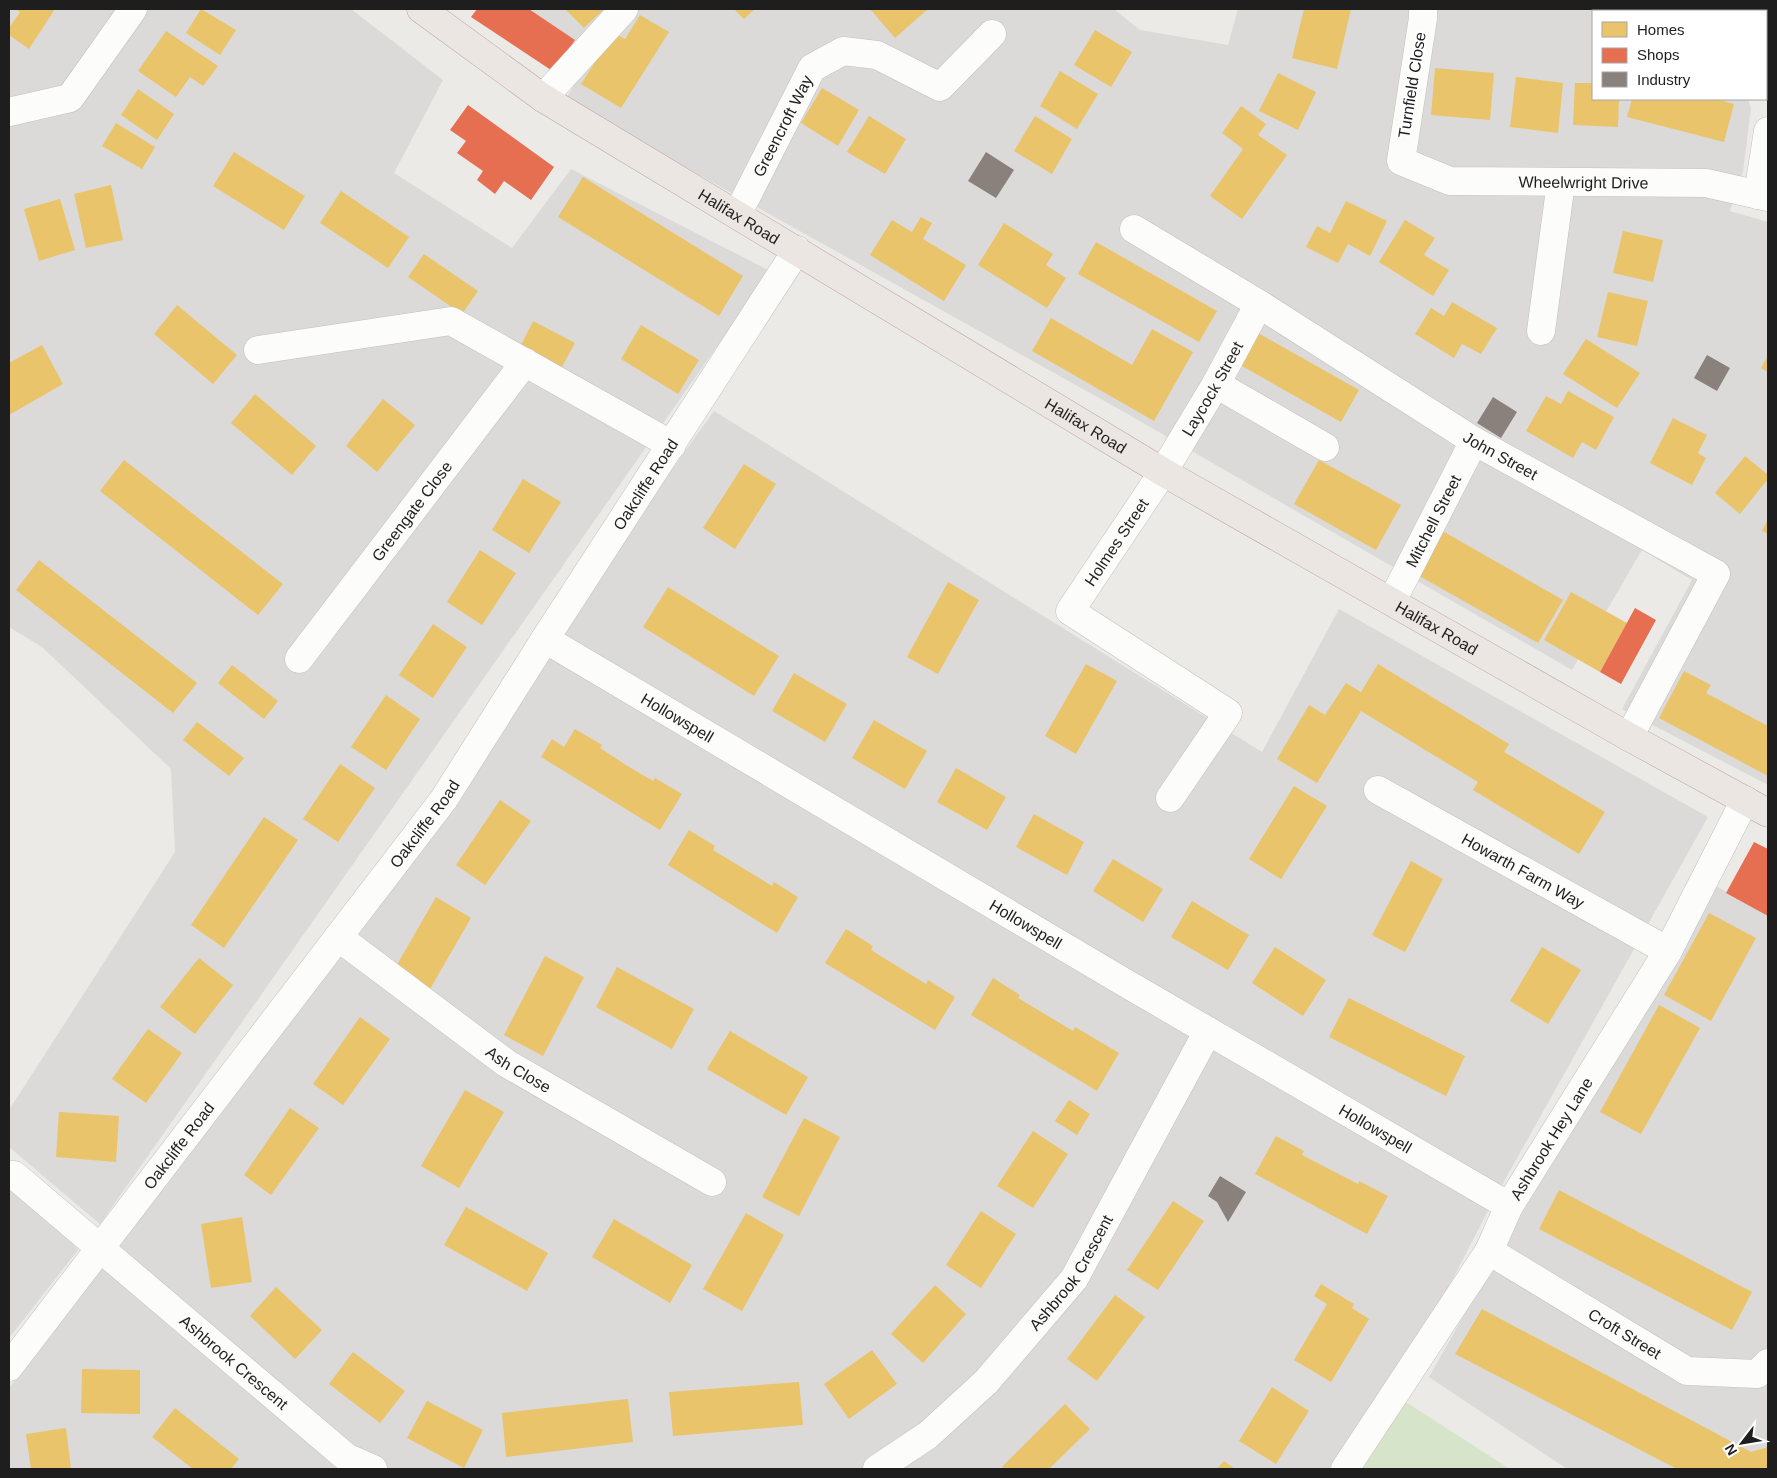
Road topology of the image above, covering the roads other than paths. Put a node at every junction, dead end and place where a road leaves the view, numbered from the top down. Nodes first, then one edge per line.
1 (133, 9) edge
2 (421, 9) edge
3 (624, 9) edge
4 (1423, 9) edge
5 (992, 34) dead end
6 (544, 98) junction
7 (9, 112) edge
8 (1768, 130) edge
9 (1401, 161) joint
10 (1561, 182) junction
11 (1763, 196) edge
12 (738, 214) junction
13 (1134, 229) dead end
14 (797, 250) junction
15 (1259, 304) junction
16 (1541, 331) dead end
17 (258, 350) dead end
18 (525, 362) junction
19 (1216, 384) junction
20 (1474, 441) junction
21 (672, 444) junction
22 (1325, 447) dead end
23 (1163, 472) junction
24 (1392, 601) junction
25 (545, 639) junction
26 (299, 659) dead end
27 (1629, 737) junction
28 (1378, 790) dead end
29 (1170, 798) dead end
30 (1757, 806) edge
31 (338, 937) junction
32 (1668, 951) junction
33 (1208, 1031) junction
34 (9, 1174) edge
35 (712, 1182) dead end
36 (1509, 1206) junction
37 (100, 1249) junction
38 (1489, 1251) junction
39 (1768, 1363) edge
40 (9, 1367) edge
41 (373, 1469) edge
42 (877, 1469) edge
43 (1345, 1469) edge

1 - 7 street
2 - 6 highway, Halifax Road
3 - 6 street
4 - 9 street, Turnfield Close
5 - 12 street, Greencroft Way
6 - 12 highway, Halifax Road
8 - 11 street
9 - 10 street, Wheelwright Drive
10 - 11 street, Wheelwright Drive
10 - 16 street
12 - 14 highway, Halifax Road
13 - 15 street, John Street
14 - 21 street, Oakcliffe Road
14 - 23 highway, Halifax Road
15 - 19 street, Laycock Street
15 - 20 street, John Street
17 - 18 street
18 - 21 street
18 - 26 street, Greengate Close
19 - 22 street
19 - 23 street, Laycock Street
20 - 24 street, Mitchell Street
20 - 27 street, John Street
21 - 25 street, Oakcliffe Road
23 - 24 highway, Halifax Road
23 - 29 street, Holmes Street
24 - 27 highway, Halifax Road
25 - 31 street, Oakcliffe Road
25 - 33 street, Hollowspell
27 - 30 highway, Halifax Road
28 - 32 street, Howarth Farm Way
30 - 32 street, Ashbrook Hey Lane
31 - 35 street, Ash Close
31 - 37 street, Oakcliffe Road
32 - 36 street, Ashbrook Hey Lane
33 - 36 street, Hollowspell
33 - 42 street, Ashbrook Crescent
34 - 37 street, Ashbrook Crescent
36 - 38 street, Ashbrook Hey Lane
37 - 40 street, Oakcliffe Road
37 - 41 street, Ashbrook Crescent
38 - 39 street, Croft Street
38 - 43 street, Ashbrook Hey Lane

